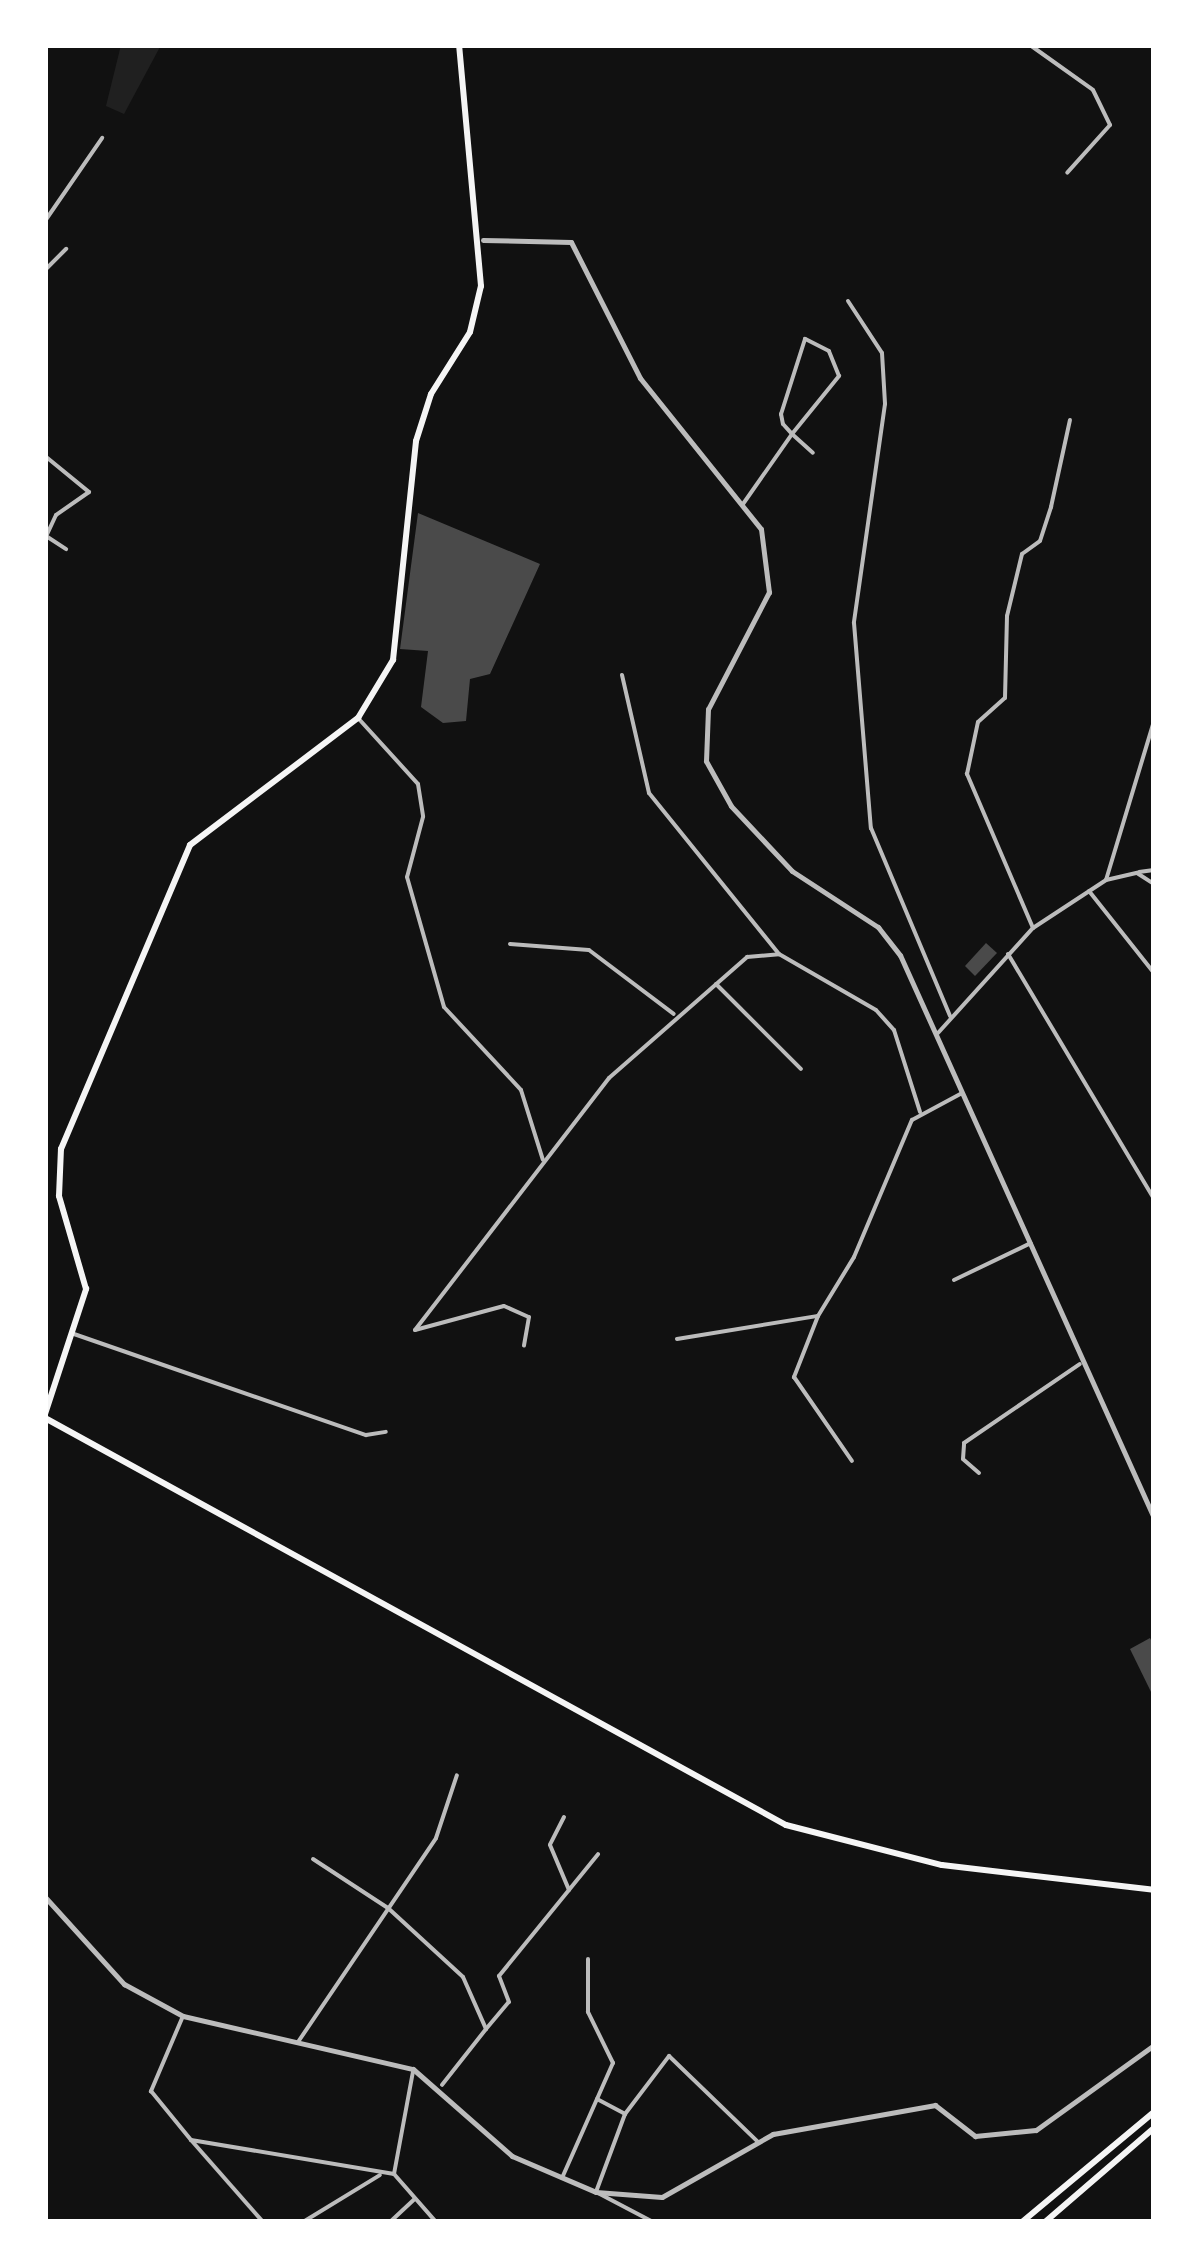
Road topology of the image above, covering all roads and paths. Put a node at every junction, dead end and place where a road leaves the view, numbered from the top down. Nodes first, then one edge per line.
1 (458, 45) edge
2 (1030, 45) edge
3 (102, 138) dead end
4 (1067, 173) dead end
5 (45, 221) edge
6 (483, 240) junction
7 (66, 249) dead end
8 (45, 270) edge
9 (848, 302) dead end
10 (1070, 420) dead end
11 (792, 434) junction
12 (813, 454) dead end
13 (45, 456) edge
14 (743, 504) junction
15 (66, 549) dead end
16 (622, 675) dead end
17 (358, 718) junction
18 (1154, 721) edge
19 (1154, 870) edge
20 (1137, 873) junction
21 (1106, 880) junction
22 (1154, 884) edge
23 (1089, 891) junction
24 (1033, 928) junction
25 (510, 944) dead end
26 (779, 954) junction
27 (1008, 954) junction
28 (1154, 973) edge
29 (716, 984) junction
30 (674, 1014) junction
31 (950, 1016) junction
32 (938, 1034) junction
33 (800, 1070) dead end
34 (964, 1092) junction
35 (920, 1112) junction
36 (543, 1160) junction
37 (1154, 1199) edge
38 (1031, 1243) junction
39 (954, 1280) dead end
40 (818, 1316) junction
41 (74, 1334) junction
42 (677, 1340) dead end
43 (524, 1346) dead end
44 (1080, 1364) junction
45 (45, 1416) edge
46 (386, 1432) dead end
47 (852, 1461) dead end
48 (979, 1473) dead end
49 (1154, 1518) edge
50 (457, 1776) dead end
51 (564, 1817) dead end
52 (598, 1854) dead end
53 (313, 1858) dead end
54 (569, 1890) junction
55 (1154, 1890) edge
56 (45, 1897) edge
57 (388, 1908) junction
58 (588, 1959) dead end
59 (183, 2016) junction
60 (486, 2028) junction
61 (298, 2042) junction
62 (1154, 2045) edge
63 (413, 2069) junction
64 (442, 2086) junction
65 (597, 2099) junction
66 (1154, 2112) edge
67 (625, 2114) junction
68 (1154, 2128) edge
69 (191, 2140) junction
70 (758, 2142) junction
71 (382, 2174) junction
72 (394, 2174) junction
73 (562, 2178) junction
74 (596, 2192) junction
75 (415, 2199) junction
76 (263, 2222) edge
77 (303, 2222) edge
78 (390, 2222) edge
79 (436, 2222) edge
80 (653, 2222) edge
81 (1022, 2222) edge
82 (1045, 2222) edge

1 - 6 main road
2 - 4 street
3 - 5 street
6 - 14 street
6 - 17 main road
7 - 8 street
9 - 31 street
10 - 24 street
11 - 11 street
11 - 12 street
11 - 14 street
13 - 15 street
14 - 32 street
16 - 26 street
17 - 36 street
17 - 41 main road
18 - 21 street
19 - 20 street
20 - 21 street
20 - 22 street
21 - 23 street
23 - 24 street
23 - 28 street
24 - 27 street
25 - 30 street
26 - 29 street
26 - 35 street
27 - 31 street
27 - 37 street
29 - 30 street
29 - 33 street
30 - 36 street
31 - 32 street
32 - 34 street
34 - 35 street
34 - 38 street
35 - 40 street
36 - 43 street
38 - 39 street
38 - 44 street
40 - 42 street
40 - 47 street
41 - 45 main road
41 - 46 street
44 - 48 street
44 - 49 street
45 - 55 main road
50 - 57 street
51 - 54 street
52 - 54 street
53 - 57 street
54 - 60 street
56 - 59 street
57 - 60 street
57 - 61 street
58 - 65 street
59 - 61 street
59 - 69 street
60 - 64 street
61 - 63 street
62 - 70 street
63 - 64 street
63 - 72 street
64 - 73 street
65 - 67 street
65 - 73 street
66 - 81 main road
67 - 70 street
67 - 74 street
68 - 82 main road
69 - 71 street
69 - 76 street
70 - 74 street
71 - 72 street
71 - 77 street
72 - 75 street
73 - 74 street
74 - 80 street
75 - 78 street
75 - 79 street

